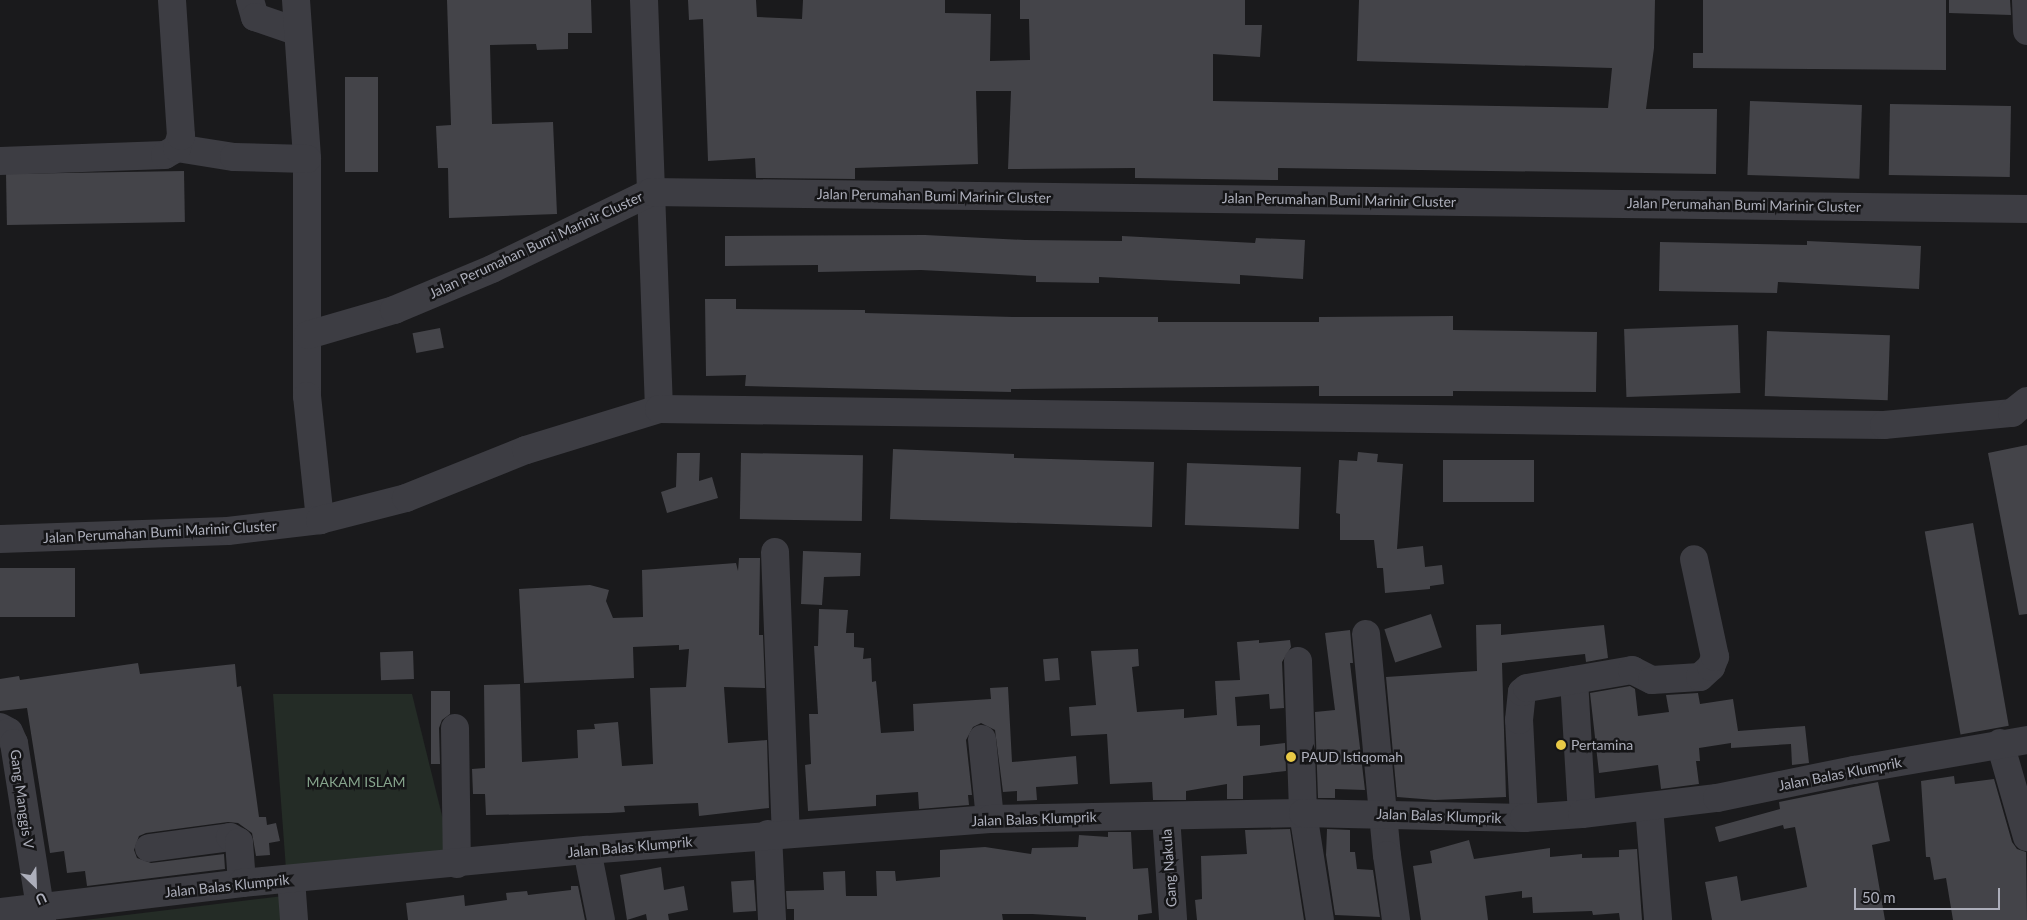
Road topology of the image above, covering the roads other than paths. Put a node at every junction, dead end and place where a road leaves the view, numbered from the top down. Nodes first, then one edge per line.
1 (172, 0) edge
2 (250, 0) edge
3 (296, 0) edge
4 (644, 0) edge
5 (2026, 0) edge
6 (296, 31) junction
7 (2027, 31) edge
8 (177, 148) junction
9 (307, 159) junction
10 (0, 161) edge
11 (651, 192) junction
12 (2027, 209) edge
13 (308, 335) junction
14 (2027, 401) edge
15 (659, 409) junction
16 (320, 520) junction
17 (0, 539) edge
18 (775, 552) dead end
19 (1694, 559) dead end
20 (1366, 634) dead end
21 (1298, 661) dead end
22 (1574, 680) junction
23 (0, 726) edge
24 (455, 728) dead end
25 (982, 739) dead end
26 (2027, 740) edge
27 (2000, 743) junction
28 (1649, 807) junction
29 (1303, 813) junction
30 (1383, 814) junction
31 (1582, 814) junction
32 (1166, 816) junction
33 (1524, 818) junction
34 (990, 819) junction
35 (777, 834) junction
36 (2027, 837) edge
37 (149, 848) dead end
38 (587, 850) junction
39 (457, 864) junction
40 (291, 879) junction
41 (242, 883) junction
42 (0, 912) edge
43 (40, 913) edge
44 (294, 920) edge
45 (601, 920) edge
46 (772, 920) edge
47 (1172, 920) edge
48 (1320, 920) edge
49 (1396, 920) edge
50 (1658, 920) edge

1 - 8 street
2 - 6 street
3 - 6 street
4 - 11 street, Jalan Perumahan Bumi Marinir Cluster
5 - 7 street
6 - 9 street
8 - 9 street
8 - 10 street
9 - 13 street
11 - 12 street, Jalan Perumahan Bumi Marinir Cluster
11 - 13 street, Jalan Perumahan Bumi Marinir Cluster
11 - 15 street, Jalan Perumahan Bumi Marinir Cluster
13 - 16 street
14 - 15 street, Jalan Perumahan Bumi Marinir Cluster
15 - 16 street, Jalan Perumahan Bumi Marinir Cluster
16 - 17 street, Jalan Perumahan Bumi Marinir Cluster
18 - 35 street
19 - 22 street
20 - 30 street
21 - 29 street
22 - 31 street
22 - 33 street
23 - 43 street, Gang Manggis V
24 - 39 street
25 - 34 street
26 - 27 street, Jalan Balas Klumprik
27 - 28 street, Jalan Balas Klumprik
27 - 36 street
28 - 31 street, Jalan Balas Klumprik
28 - 50 street
29 - 30 street, Jalan Balas Klumprik
29 - 32 street, Jalan Balas Klumprik
29 - 48 street
30 - 33 street, Jalan Balas Klumprik
30 - 49 street
31 - 33 street, Jalan Balas Klumprik
32 - 34 street, Jalan Balas Klumprik
32 - 47 street, Gang Nakula
34 - 35 street, Jalan Balas Klumprik
35 - 38 street, Jalan Balas Klumprik
35 - 46 street
37 - 41 street
38 - 39 street, Jalan Balas Klumprik
38 - 45 street
39 - 40 street, Jalan Balas Klumprik
40 - 41 street, Jalan Balas Klumprik
40 - 44 street
41 - 43 street, Jalan Balas Klumprik
42 - 43 street, Jalan Balas Klumprik

